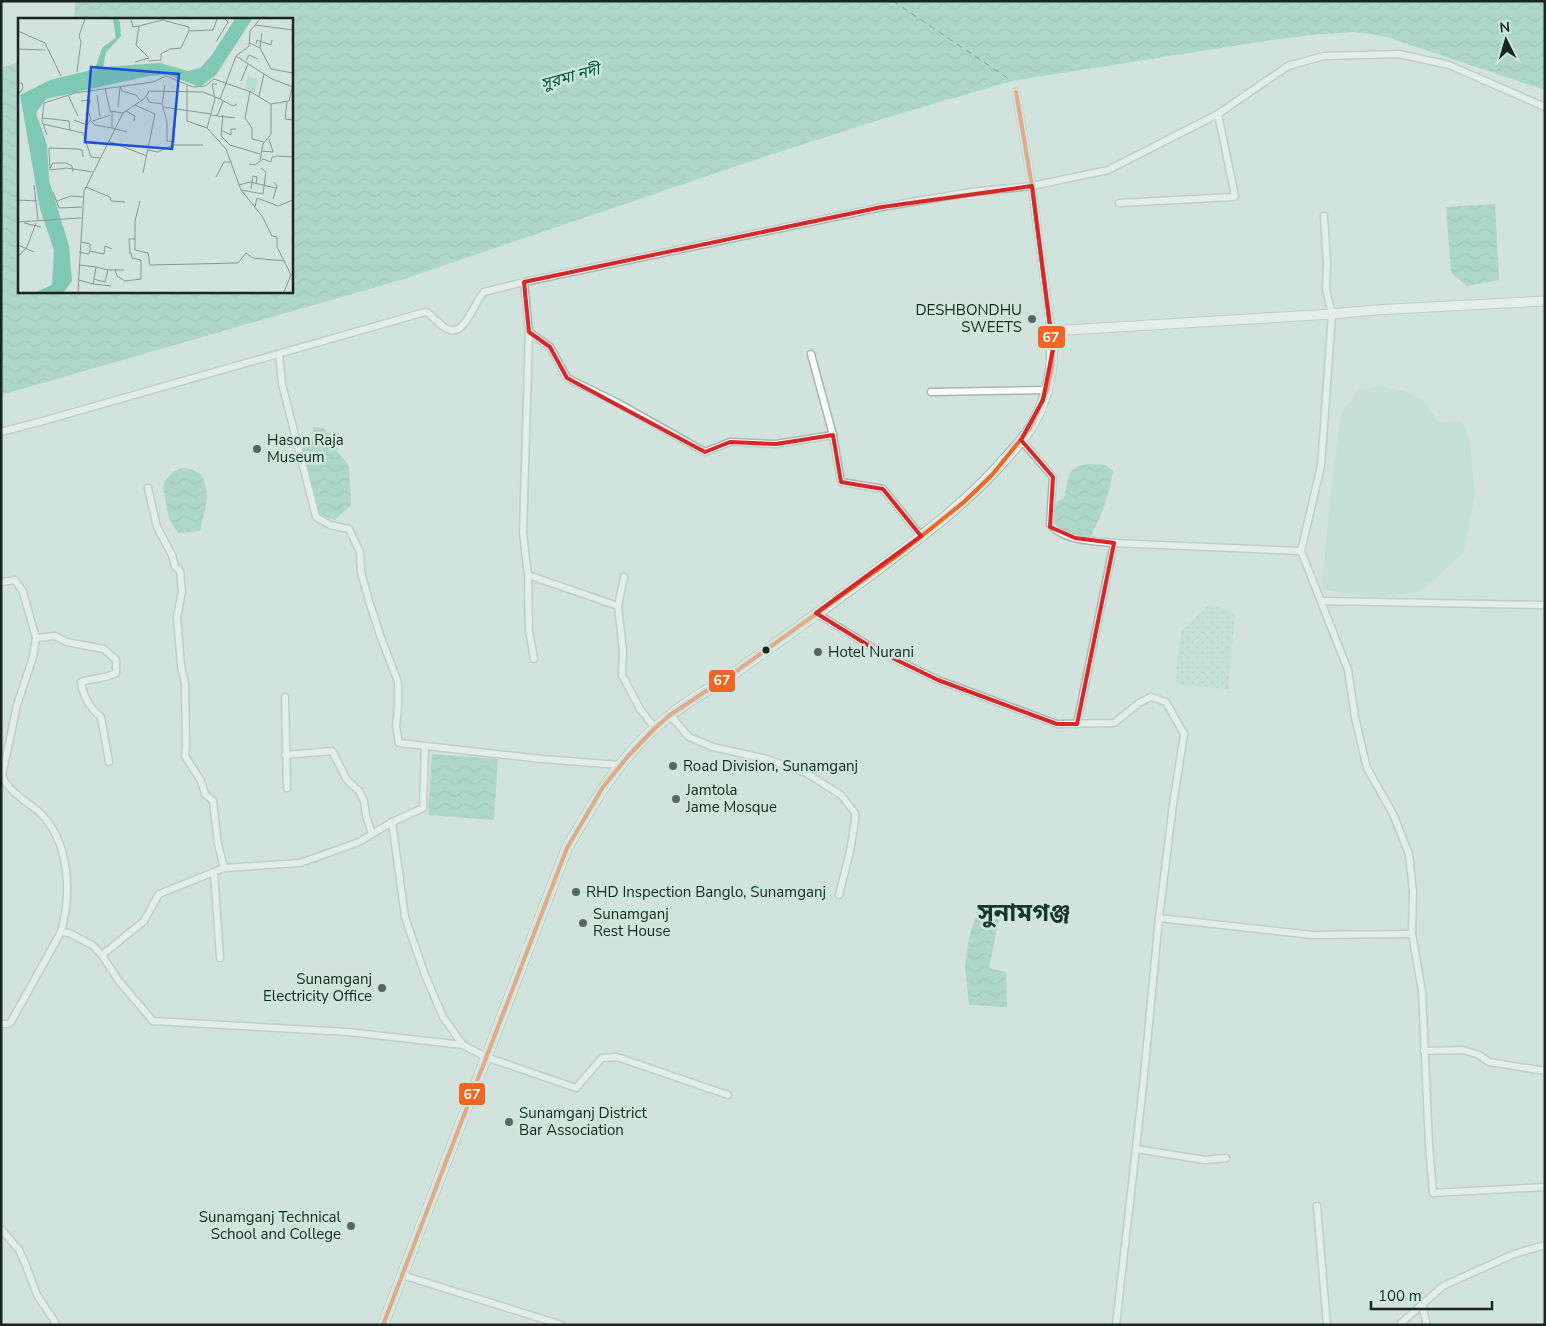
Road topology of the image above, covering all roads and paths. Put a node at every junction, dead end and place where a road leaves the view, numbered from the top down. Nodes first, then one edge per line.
1 (1016, 92) dead end
2 (1545, 107) edge
3 (1218, 114) junction
4 (1032, 186) junction
5 (1119, 203) dead end
6 (1324, 216) dead end
7 (524, 282) junction
8 (1545, 301) edge
9 (1332, 314) junction
10 (1051, 331) junction
11 (529, 332) junction
12 (279, 354) junction
13 (811, 354) dead end
14 (1047, 390) junction
15 (931, 392) dead end
16 (1, 432) edge
17 (833, 435) junction
18 (1021, 440) junction
19 (148, 488) dead end
20 (921, 536) junction
21 (1114, 543) junction
22 (1301, 550) junction
23 (528, 575) junction
24 (624, 577) dead end
25 (1, 582) edge
26 (1320, 601) junction
27 (1545, 605) edge
28 (618, 606) junction
29 (816, 613) junction
30 (36, 638) junction
31 (534, 659) dead end
32 (285, 697) dead end
33 (670, 715) junction
34 (1078, 724) junction
35 (655, 728) junction
36 (425, 746) junction
37 (285, 755) junction
38 (109, 762) dead end
39 (620, 765) junction
40 (287, 788) dead end
41 (392, 822) junction
42 (372, 834) junction
43 (224, 868) junction
44 (214, 872) junction
45 (838, 895) dead end
46 (1159, 918) junction
47 (61, 932) junction
48 (1412, 934) junction
49 (102, 955) junction
50 (220, 958) dead end
51 (1, 1024) edge
52 (463, 1045) junction
53 (1424, 1050) junction
54 (486, 1056) junction
55 (1545, 1071) edge
56 (728, 1094) dead end
57 (1136, 1149) junction
58 (1226, 1158) dead end
59 (1545, 1187) edge
60 (1317, 1206) dead end
61 (1, 1229) edge
62 (1545, 1245) edge
63 (402, 1275) junction
64 (1422, 1304) junction
65 (57, 1325) edge
66 (383, 1325) edge
67 (562, 1325) edge
68 (1116, 1325) edge
69 (1328, 1325) edge
70 (1399, 1325) edge
71 (1427, 1325) edge

1 - 4 street
2 - 3 street
3 - 4 street
3 - 5 street
4 - 7 street
4 - 10 street
6 - 9 street
7 - 11 street
7 - 12 street
8 - 9 main road
9 - 10 main road
9 - 22 street
10 - 14 main road
11 - 17 street
11 - 23 street
12 - 16 street
12 - 36 street
13 - 17 street
14 - 15 street
14 - 18 main road
17 - 20 street
18 - 20 main road
18 - 21 street
19 - 43 street
20 - 29 main road
21 - 22 street
21 - 34 street
22 - 26 street
23 - 28 street
23 - 31 street
24 - 28 street
25 - 30 street
26 - 27 street
26 - 48 street
28 - 35 street
29 - 33 main road
29 - 34 street
30 - 38 street
30 - 47 street
32 - 37 street
33 - 35 main road
33 - 45 street
34 - 46 street
35 - 39 main road
36 - 39 street
36 - 41 street
37 - 40 street
37 - 42 street
39 - 54 main road
41 - 42 street
41 - 52 street
42 - 43 street
43 - 44 street
44 - 49 street
44 - 50 street
46 - 48 street
46 - 57 street
47 - 49 street
47 - 51 street
48 - 53 street
49 - 52 street
52 - 54 street
53 - 55 street
53 - 59 street
54 - 56 street
54 - 63 main road
57 - 58 street
57 - 68 street
60 - 69 street
61 - 65 street
62 - 64 street
63 - 66 main road
63 - 67 street
64 - 70 street
64 - 71 street

